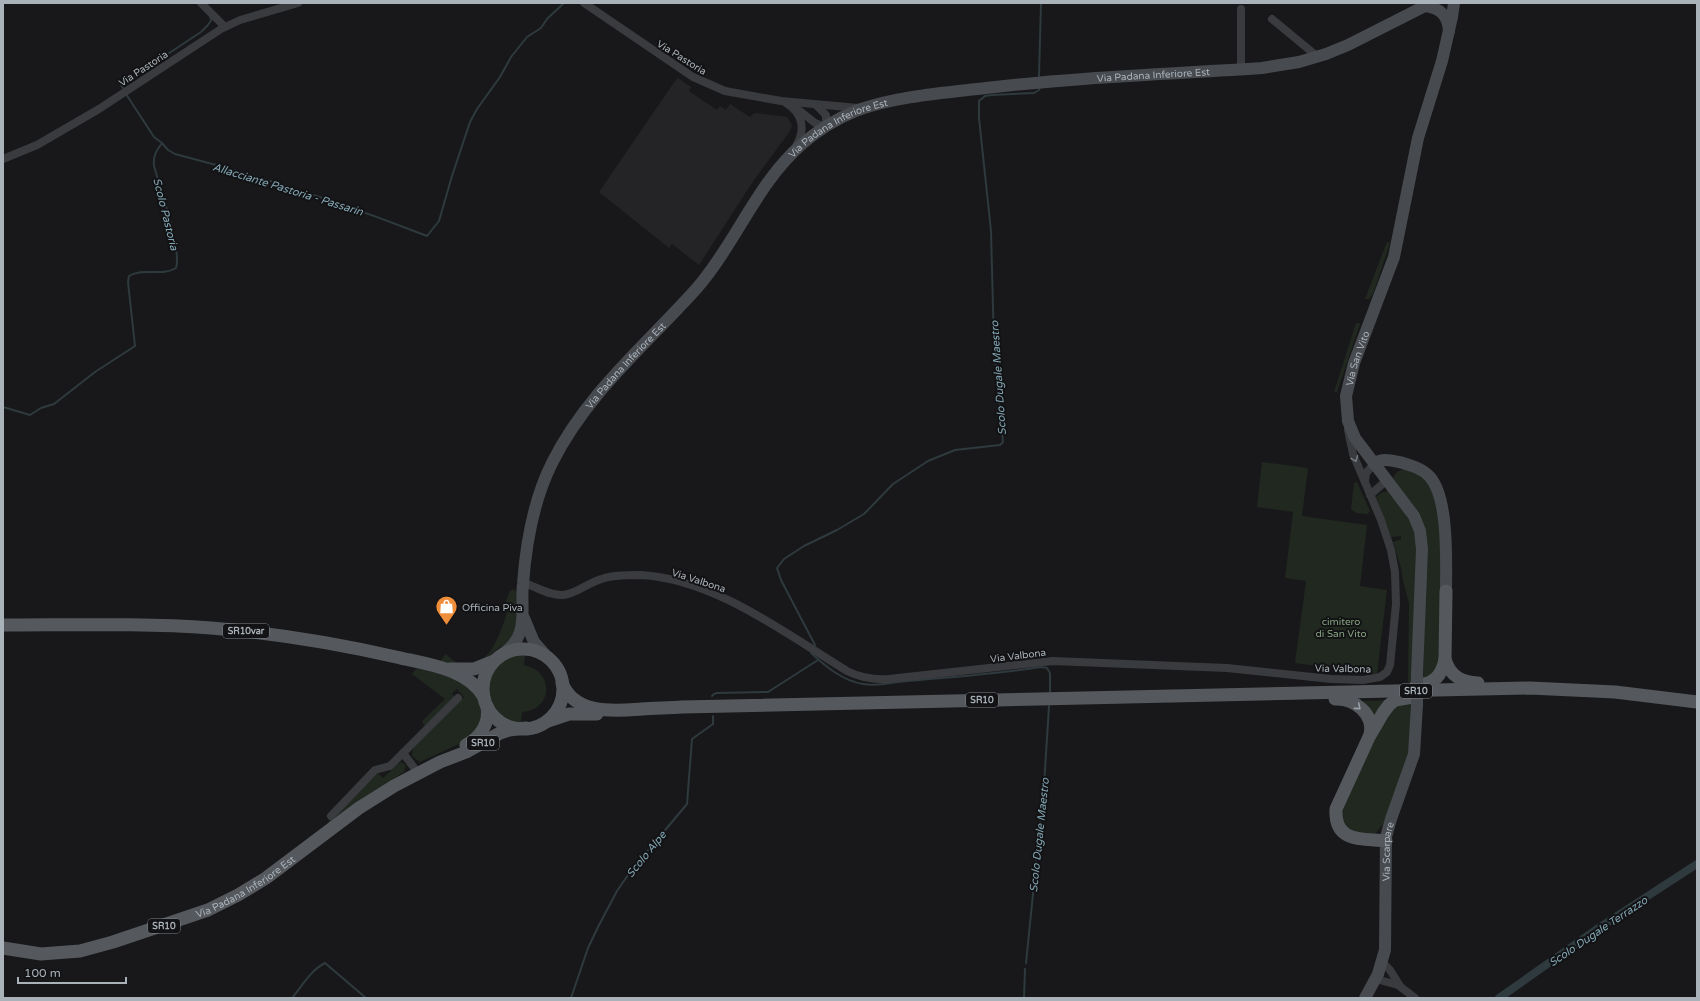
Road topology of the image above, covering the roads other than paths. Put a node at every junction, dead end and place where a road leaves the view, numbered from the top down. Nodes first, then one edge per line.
1 (201, 3) edge
2 (298, 3) edge
3 (584, 3) edge
4 (1454, 3) edge
5 (1458, 3) edge
6 (1424, 5) edge
7 (1241, 9) dead end
8 (1452, 17) junction
9 (1272, 19) dead end
10 (225, 27) junction
11 (1449, 32) junction
12 (1318, 57) junction
13 (1241, 69) junction
14 (783, 102) junction
15 (813, 104) junction
16 (870, 106) junction
17 (825, 127) junction
18 (788, 157) junction
19 (3, 159) edge
20 (1348, 421) junction
21 (1353, 433) junction
22 (1374, 464) junction
23 (1408, 464) junction
24 (1387, 480) junction
25 (1365, 482) junction
26 (1370, 495) junction
27 (523, 583) junction
28 (1446, 591) joint
29 (523, 614) junction
30 (3, 625) edge
31 (499, 657) junction
32 (548, 658) junction
33 (1445, 659) junction
34 (441, 668) junction
35 (1418, 674) joint
36 (562, 683) junction
37 (1530, 688) junction
38 (1498, 689) junction
39 (1333, 693) junction
40 (1280, 694) junction
41 (458, 698) dead end
42 (485, 702) junction
43 (1697, 702) edge
44 (623, 710) junction
45 (543, 723) junction
46 (526, 728) junction
47 (1369, 737) junction
48 (403, 753) junction
49 (440, 762) junction
50 (418, 773) junction
51 (331, 816) dead end
52 (1386, 841) junction
53 (3, 948) edge
54 (1382, 962) junction
55 (1376, 979) junction
56 (1401, 987) junction
57 (1365, 998) edge
58 (1415, 998) edge

1 - 10 street
2 - 10 street, Via Pastoria
3 - 14 street, Via Pastoria
4 - 8 street, Via San Vito
5 - 8 street, Via San Vito
6 - 11 street
6 - 12 street, Via Padana Inferiore Est
7 - 13 street
8 - 11 street, Via San Vito
9 - 12 street
10 - 19 street, Via Pastoria
11 - 20 street, Via San Vito
12 - 13 street, Via Padana Inferiore Est
13 - 16 street, Via Padana Inferiore Est
14 - 15 street, Via Pastoria
14 - 17 street, Via Pastoria
14 - 18 street
15 - 16 street, Via Pastoria
15 - 17 street
16 - 17 street, Via Padana Inferiore Est
17 - 18 street, Via Padana Inferiore Est
18 - 27 street, Via Padana Inferiore Est
20 - 21 street, Via San Vito
20 -> 25 street, Via Valbona
21 - 22 street, Via San Vito
21 - 23 street
22 - 23 street
22 - 24 street, Via San Vito
22 - 25 street
23 - 24 street
23 - 28 street
24 - 26 street
24 - 35 street, Via San Vito
25 - 26 street, Via Valbona
26 - 27 street, Via Valbona
27 - 29 street, Via Padana Inferiore Est
28 - 33 main road
29 - 31 street, Via Padana Inferiore Est
29 - 32 street, Via Padana Inferiore Est
30 - 34 main road, SR10var
31 - 32 main road
31 - 34 main road, SR10var
31 - 42 main road
32 - 36 main road
33 - 37 main road
33 - 39 main road
34 - 42 main road, SR10var
35 - 52 street, Via Scarpare, bridge
36 - 44 main road, SR10
36 - 45 main road
37 - 38 main road, SR10
37 - 43 main road, SR10
38 - 39 main road, SR10
38 - 47 main road
39 - 40 main road, SR10
40 - 44 main road, SR10
40 -> 47 main road
41 - 48 street
42 - 46 main road
42 - 49 main road, Via Padana Inferiore Est / SR10
44 - 45 main road, SR10
45 - 46 main road
46 - 49 main road, Via Padana Inferiore Est / SR10
47 - 52 main road
48 - 50 street
48 - 51 street
49 - 50 main road, Via Padana Inferiore Est / SR10
50 - 53 main road, Via Padana Inferiore Est / SR10
52 - 54 street, Via Scarpare
54 - 55 street, Via Scarpare
54 - 56 street
55 - 56 street
55 - 57 street, Via Scarpare
56 - 58 street

